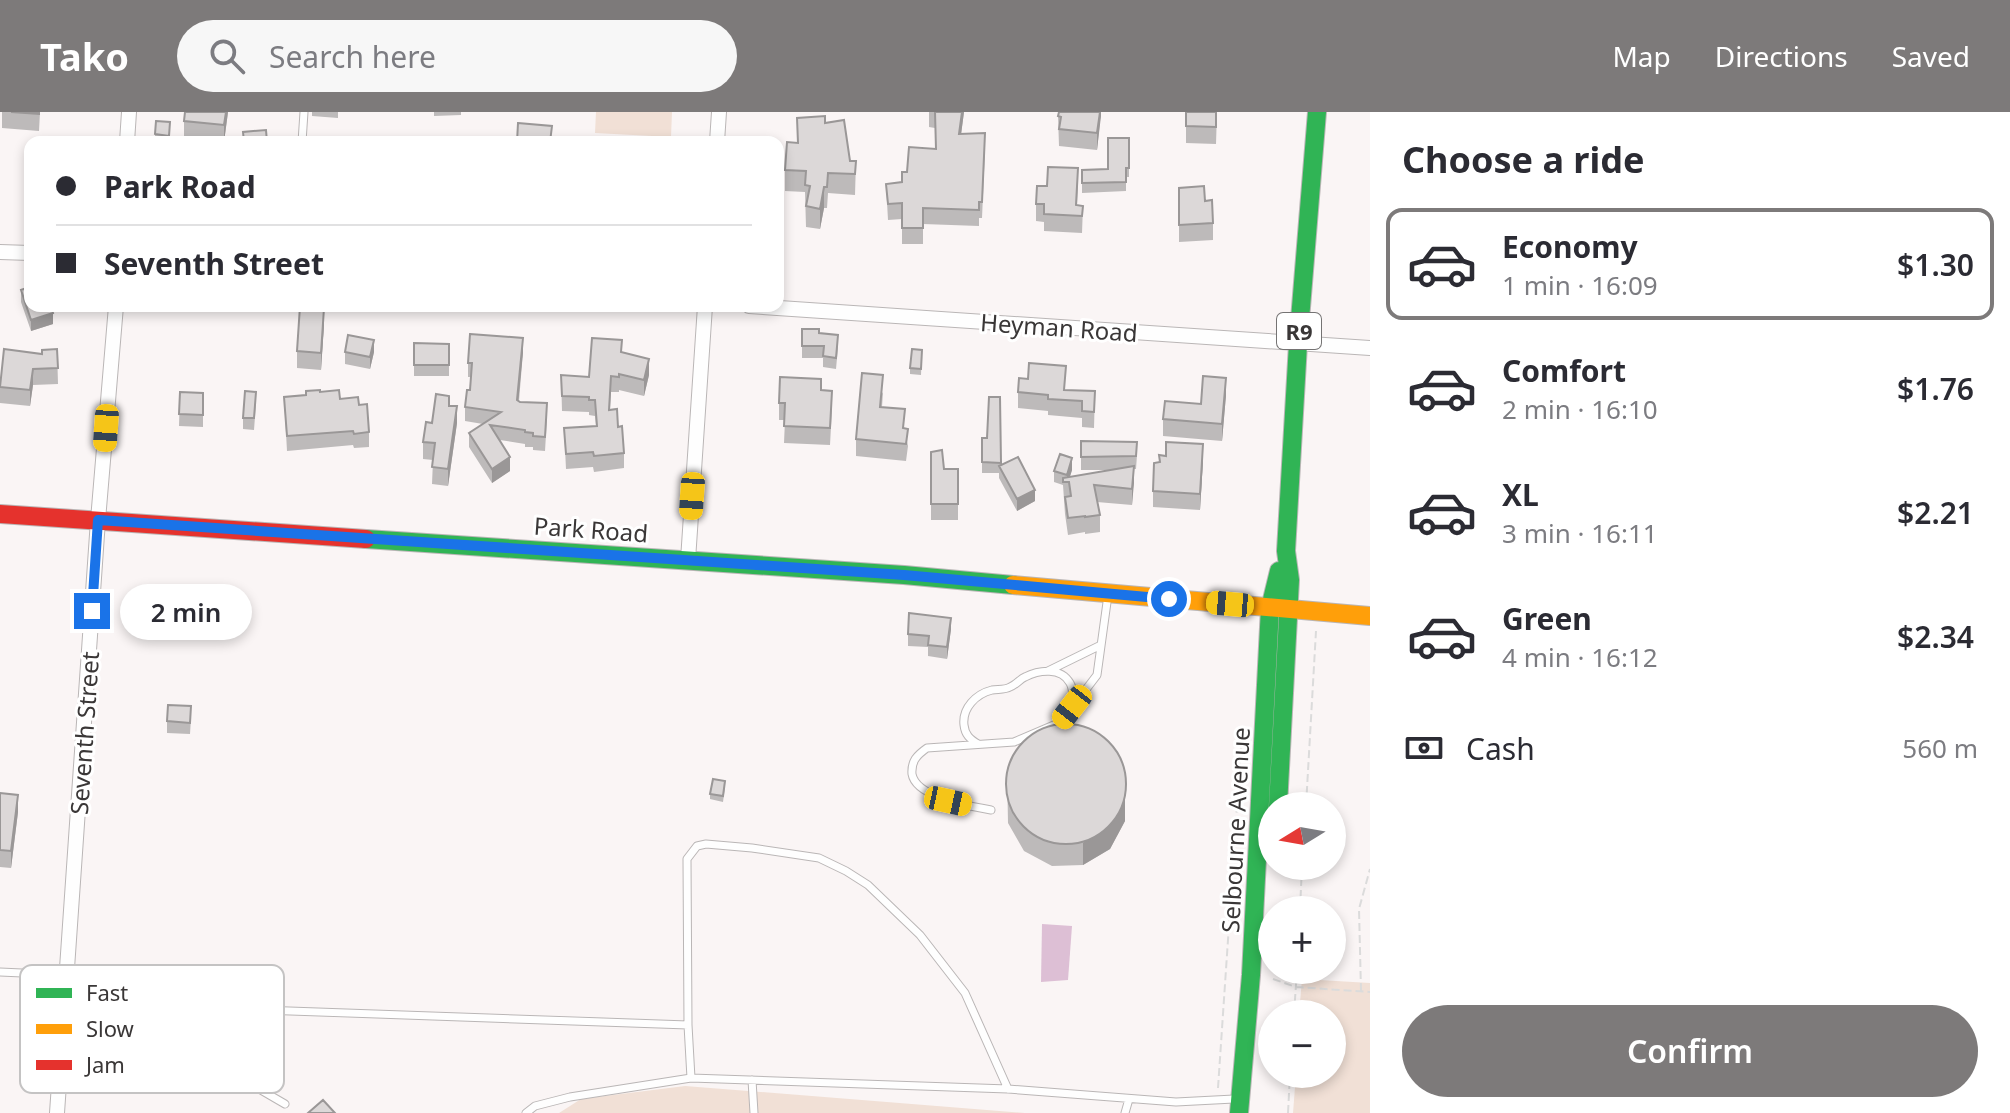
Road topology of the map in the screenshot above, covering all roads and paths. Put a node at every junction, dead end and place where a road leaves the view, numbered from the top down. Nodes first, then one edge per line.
1 (129, 112) edge
2 (304, 112) edge
3 (719, 112) edge
4 (1317, 112) edge
5 (127, 136) edge
6 (302, 136) edge
7 (717, 136) edge
8 (0, 252) edge
9 (24, 253) edge
10 (784, 308) edge
11 (115, 312) edge
12 (705, 312) edge
13 (1298, 344) junction
14 (1370, 348) edge
15 (0, 514) edge
16 (98, 520) junction
17 (688, 560) junction
18 (1108, 594) junction
19 (1279, 608) junction
20 (1317, 612) junction
21 (1370, 616) edge
22 (1101, 645) junction
23 (1048, 671) junction
24 (1072, 707) junction
25 (1242, 743) dead end
26 (980, 744) junction
27 (1278, 792) edge
28 (1307, 792) edge
29 (991, 810) dead end
30 (1370, 869) edge
31 (68, 965) edge
32 (0, 972) edge
33 (20, 973) edge
34 (1268, 984) edge
35 (1296, 984) edge
36 (1296, 987) junction
37 (1361, 991) junction
38 (1370, 992) edge
39 (1267, 993) junction
40 (1295, 1000) edge
41 (284, 1011) edge
42 (688, 1025) junction
43 (691, 1078) junction
44 (752, 1080) junction
45 (1289, 1088) edge
46 (1008, 1089) junction
47 (59, 1093) edge
48 (266, 1093) edge
49 (1129, 1099) junction
50 (1217, 1100) junction
51 (285, 1104) dead end
52 (1240, 1106) edge
53 (57, 1113) edge
54 (526, 1113) edge
55 (754, 1113) edge
56 (1125, 1113) edge
57 (1257, 1113) edge
58 (1288, 1113) edge

1 - 5 street
2 - 6 lane
3 - 7 street
4 - 13 main road, Selbourne Avenue / R9
8 - 9 street
10 - 13 street, Heyman Road
11 - 16 street, Seventh Street
12 - 17 street
13 - 14 street, Heyman Road
13 - 19 main road, Selbourne Avenue / R9
15 - 16 main road, Park Road
16 - 17 main road, Park Road
16 - 31 street, Seventh Street
17 - 18 main road, Park Road
18 - 19 main road, Park Road
18 - 22 lane
19 - 20 main road, Park Road
19 - 27 main road, Selbourne Avenue / R9
19 - 52 main road, Selbourne Avenue / R9
20 - 21 main road, Park Road
20 - 28 path
22 - 23 lane
22 - 24 lane
23 - 24 lane
23 - 26 lane
24 - 26 lane
25 - 50 path
26 - 29 lane
30 - 37 path
32 - 33 lane
34 - 39 main road, Selbourne Avenue
35 - 36 path
36 - 37 path
36 - 39 path
36 - 40 path
37 - 38 path
39 - 57 main road, Selbourne Avenue
41 - 42 lane
42 - 43 lane
42 - 46 lane
43 - 44 lane
43 - 54 lane
44 - 46 lane
44 - 55 lane
45 - 58 path
46 - 49 lane
47 - 53 street, Seventh Street
48 - 51 lane
49 - 50 lane
49 - 56 lane
50 - 52 lane

